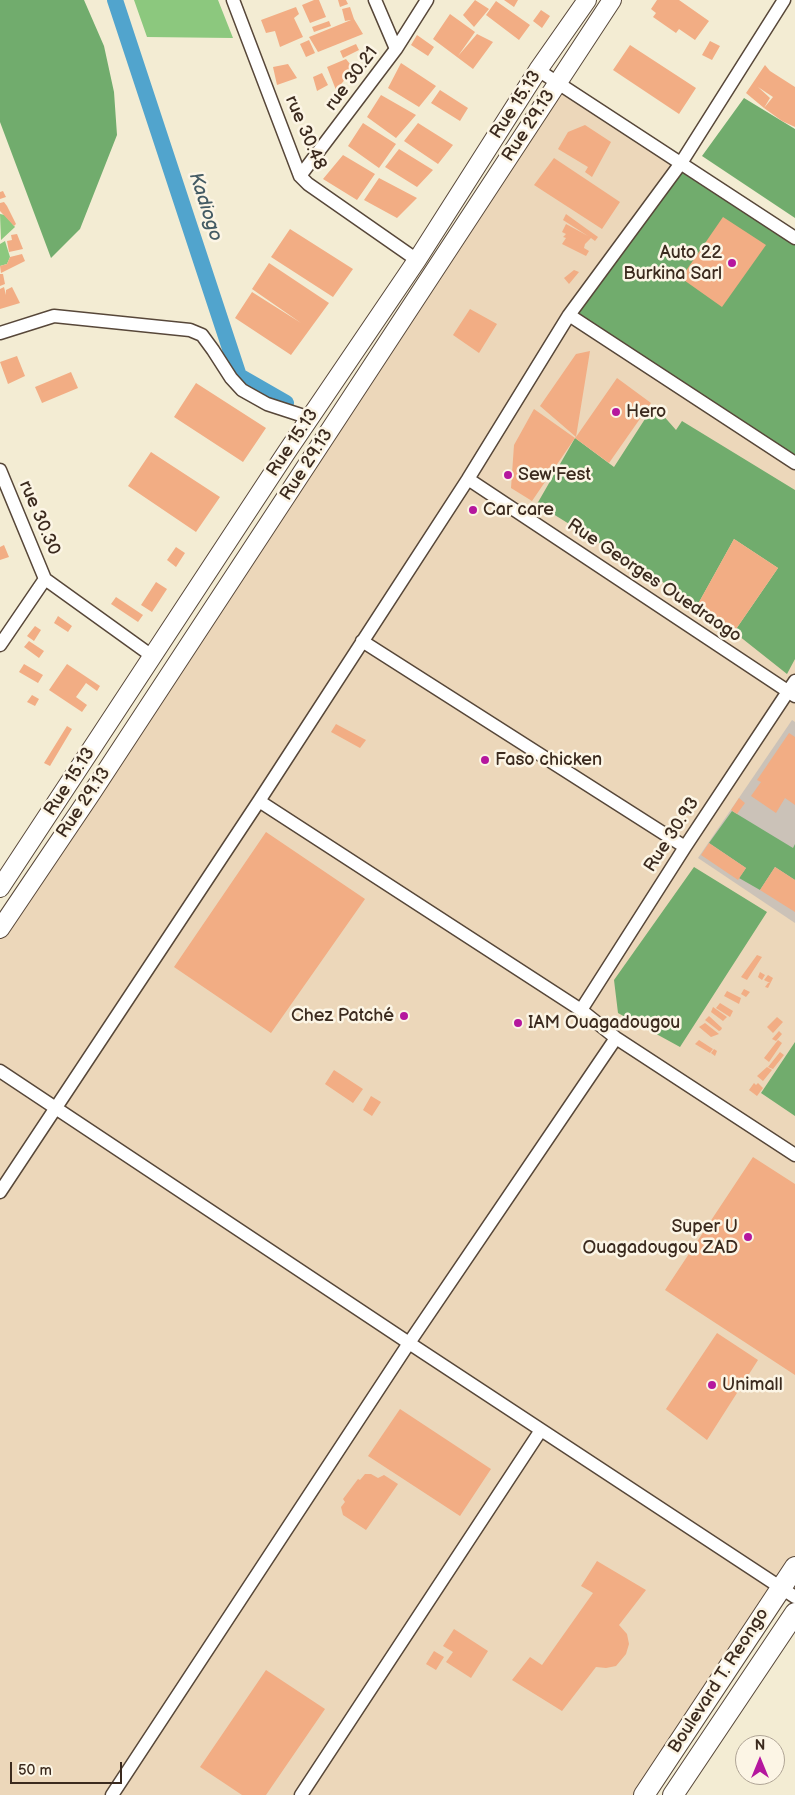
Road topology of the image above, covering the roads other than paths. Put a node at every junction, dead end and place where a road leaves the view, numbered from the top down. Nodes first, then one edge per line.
1 (233, 0) edge
2 (376, 0) edge
3 (428, 0) edge
4 (587, 0) edge
5 (612, 0) edge
6 (784, 0) edge
7 (396, 50) junction
8 (538, 70) junction
9 (558, 84) junction
10 (681, 163) junction
11 (300, 176) junction
12 (795, 238) edge
13 (417, 260) junction
14 (569, 315) junction
15 (0, 334) edge
16 (310, 418) junction
17 (795, 463) edge
18 (0, 470) edge
19 (468, 479) junction
20 (45, 579) junction
21 (362, 641) junction
22 (0, 645) edge
23 (152, 656) junction
24 (793, 690) edge
25 (259, 801) junction
26 (685, 847) junction
27 (0, 888) edge
28 (0, 929) edge
29 (581, 1010) junction
30 (616, 1038) junction
31 (0, 1071) edge
32 (56, 1107) junction
33 (795, 1154) edge
34 (0, 1192) edge
35 (409, 1343) junction
36 (541, 1430) junction
37 (795, 1567) edge
38 (788, 1592) edge
39 (795, 1613) edge
40 (112, 1795) edge
41 (301, 1795) edge
42 (644, 1795) edge
43 (673, 1795) edge

1 - 11 street, rue 30.48
2 - 7 street
3 - 7 street, rue 30.21
4 - 8 main road, Rue 15.13
5 - 9 main road, Rue 29.13
6 - 10 street
7 - 11 street, rue 30.21
8 - 9 street
8 - 13 main road, Rue 15.13
9 - 10 street
9 - 28 main road, Rue 29.13
10 - 12 street
10 - 14 street
11 - 13 street, rue 30.48
13 - 16 main road, Rue 15.13
14 - 17 street
14 - 19 street
15 - 16 street
16 - 23 main road, Rue 15.13
18 - 20 street, rue 30.30
19 - 21 street
19 - 24 street, Rue Georges Ouedraogo
20 - 22 street
20 - 23 street
21 - 25 street
21 - 26 street
23 - 27 main road, Rue 15.13
24 - 26 street, Rue 30.93
25 - 29 street
25 - 32 street
26 - 29 street, Rue 30.93
29 - 30 street
30 - 33 street
30 - 35 street
31 - 32 street
32 - 34 street
32 - 35 street
35 - 36 street
35 - 40 street
36 - 38 street
36 - 41 street
37 - 38 main road, Boulevard T. Reongo
38 - 42 main road, Boulevard T. Reongo
39 - 43 main road, Boulevard T. Reongo

